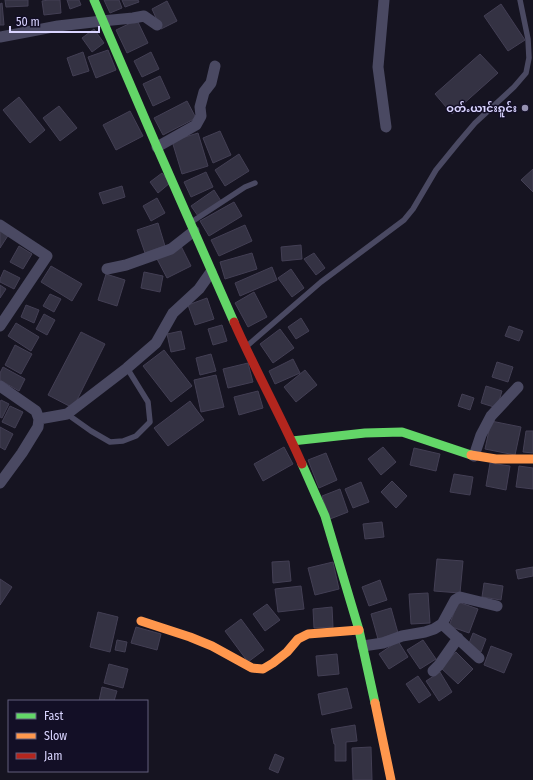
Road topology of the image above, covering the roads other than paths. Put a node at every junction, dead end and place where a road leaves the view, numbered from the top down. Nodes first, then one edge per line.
1 (94, 0) edge
2 (384, 0) edge
3 (520, 0) edge
4 (102, 21) junction
5 (157, 25) dead end
6 (0, 37) edge
7 (215, 66) dead end
8 (386, 127) dead end
9 (157, 147) junction
10 (255, 183) dead end
11 (0, 225) edge
12 (192, 227) junction
13 (107, 269) dead end
14 (211, 272) junction
15 (0, 326) edge
16 (245, 347) junction
17 (127, 368) junction
18 (0, 386) edge
19 (518, 388) dead end
20 (67, 414) junction
21 (39, 419) junction
22 (292, 441) junction
23 (474, 456) junction
24 (533, 459) edge
25 (0, 483) edge
26 (497, 606) dead end
27 (141, 621) dead end
28 (442, 624) junction
29 (360, 630) junction
30 (458, 638) junction
31 (363, 646) junction
32 (480, 658) dead end
33 (433, 671) dead end
34 (391, 780) edge

1 - 4 street
2 - 8 street
3 - 16 lane
4 - 5 street
4 - 6 street
4 - 9 street
7 - 9 street
9 - 12 street
10 - 12 lane
11 - 15 street
12 - 13 street
12 - 14 street
14 - 16 street
14 - 17 street
16 - 22 street
17 - 20 street
17 - 20 lane
18 - 21 street
19 - 23 street
20 - 21 street
21 - 25 street
22 - 23 street
22 - 29 street
23 - 24 street
26 - 28 street
27 - 29 street
28 - 30 street
28 - 31 street
29 - 31 street
30 - 32 street
30 - 33 street
31 - 34 street

